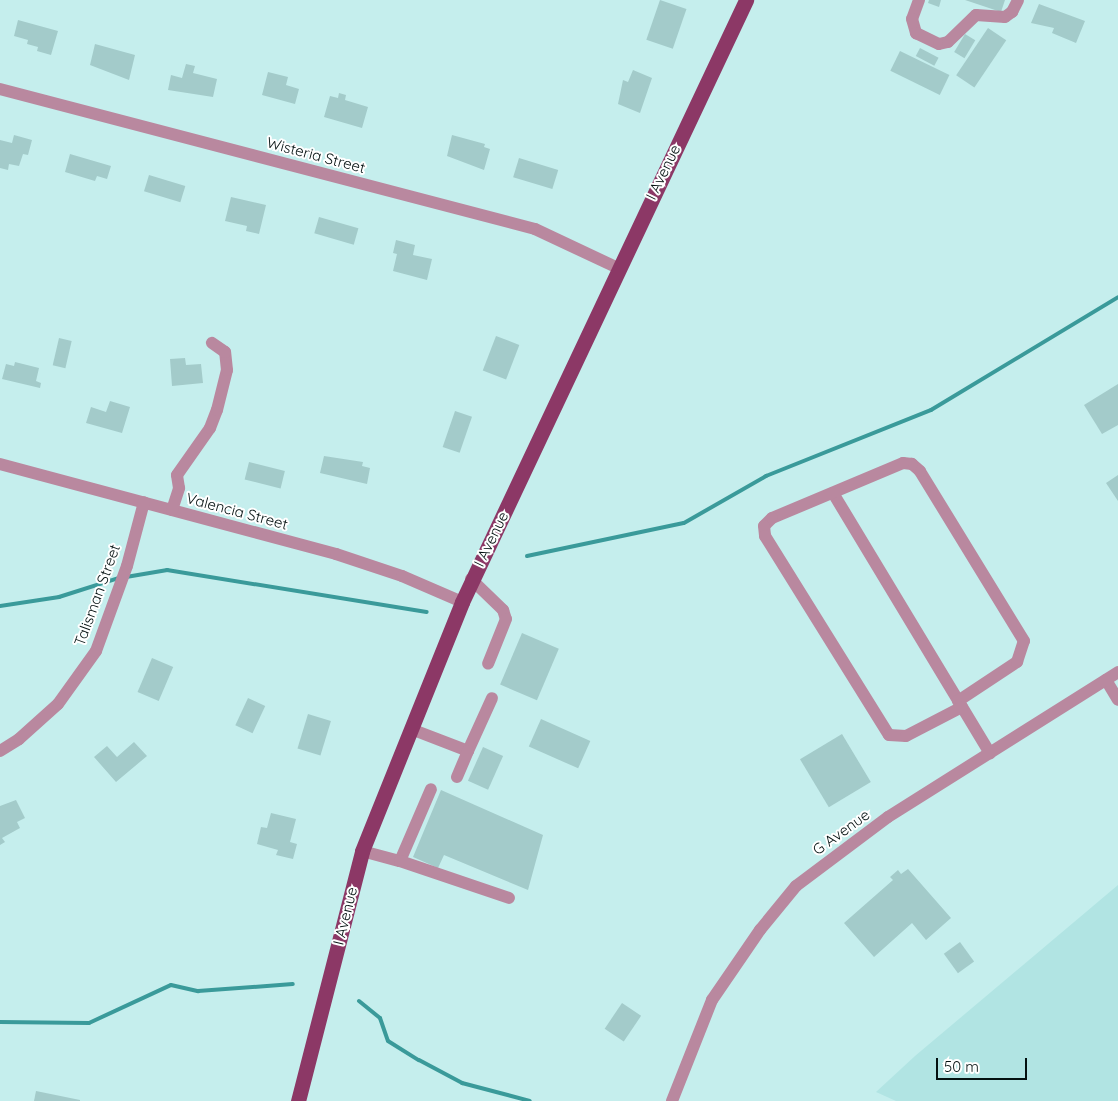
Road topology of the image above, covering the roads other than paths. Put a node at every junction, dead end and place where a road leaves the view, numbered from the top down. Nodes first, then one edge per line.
1 (746, 0) edge
2 (919, 0) edge
3 (1018, 0) edge
4 (0, 89) edge
5 (618, 268) junction
6 (212, 343) dead end
7 (0, 464) edge
8 (833, 493) junction
9 (144, 502) junction
10 (172, 510) junction
11 (472, 579) junction
12 (462, 602) junction
13 (488, 664) dead end
14 (1118, 672) edge
15 (1106, 680) junction
16 (492, 698) dead end
17 (1118, 700) edge
18 (960, 704) junction
19 (411, 728) junction
20 (0, 751) edge
21 (468, 751) junction
22 (990, 753) junction
23 (457, 777) dead end
24 (431, 789) dead end
25 (362, 851) junction
26 (400, 861) junction
27 (509, 898) dead end
28 (298, 1101) edge
29 (672, 1101) edge

1 - 5 main road, I Avenue
2 - 3 street
4 - 5 street, Wisteria Street
5 - 11 main road, I Avenue
6 - 10 street
7 - 9 street, Valencia Street
8 - 18 street
8 - 18 street
8 - 18 street
9 - 10 street, Valencia Street
9 - 20 street, Talisman Street
10 - 12 street, Valencia Street
11 - 12 main road, I Avenue
11 - 13 street
12 - 19 main road, I Avenue
14 - 15 street, G Avenue
15 - 17 street
15 - 22 street, G Avenue
16 - 21 street
18 - 22 street
19 - 21 street
19 - 25 main road, I Avenue
21 - 23 street
22 - 29 street, G Avenue
24 - 26 street
25 - 26 street
25 - 28 main road, I Avenue
26 - 27 street

